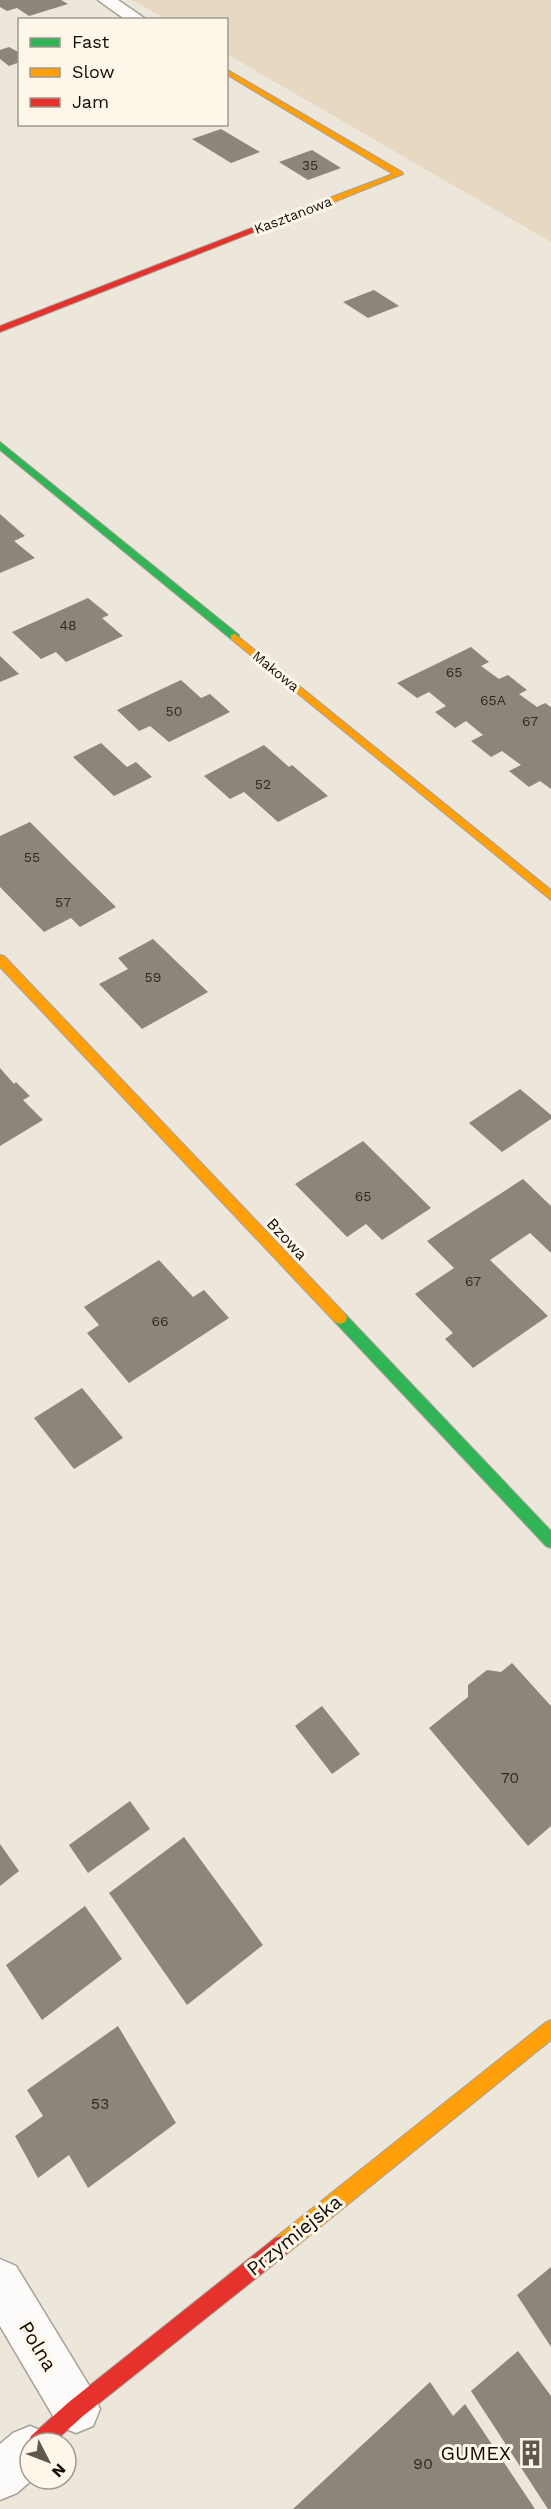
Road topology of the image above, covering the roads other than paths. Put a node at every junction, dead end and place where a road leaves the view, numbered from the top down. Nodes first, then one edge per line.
1 (106, 0) edge
2 (136, 18) edge
3 (228, 72) edge
4 (0, 329) edge
5 (0, 445) edge
6 (551, 896) edge
7 (0, 959) edge
8 (551, 1541) edge
9 (551, 2029) edge
10 (0, 2282) edge
11 (76, 2409) junction
12 (51, 2431) edge
13 (18, 2460) edge
14 (0, 2476) edge

1 - 2 street
3 - 4 street, Kasztanowa
5 - 6 street, Makowa
7 - 8 street, Bzowa
9 - 11 street, Przymiejska
10 - 11 street, Polna
11 - 12 street, Przymiejska
13 - 14 street

